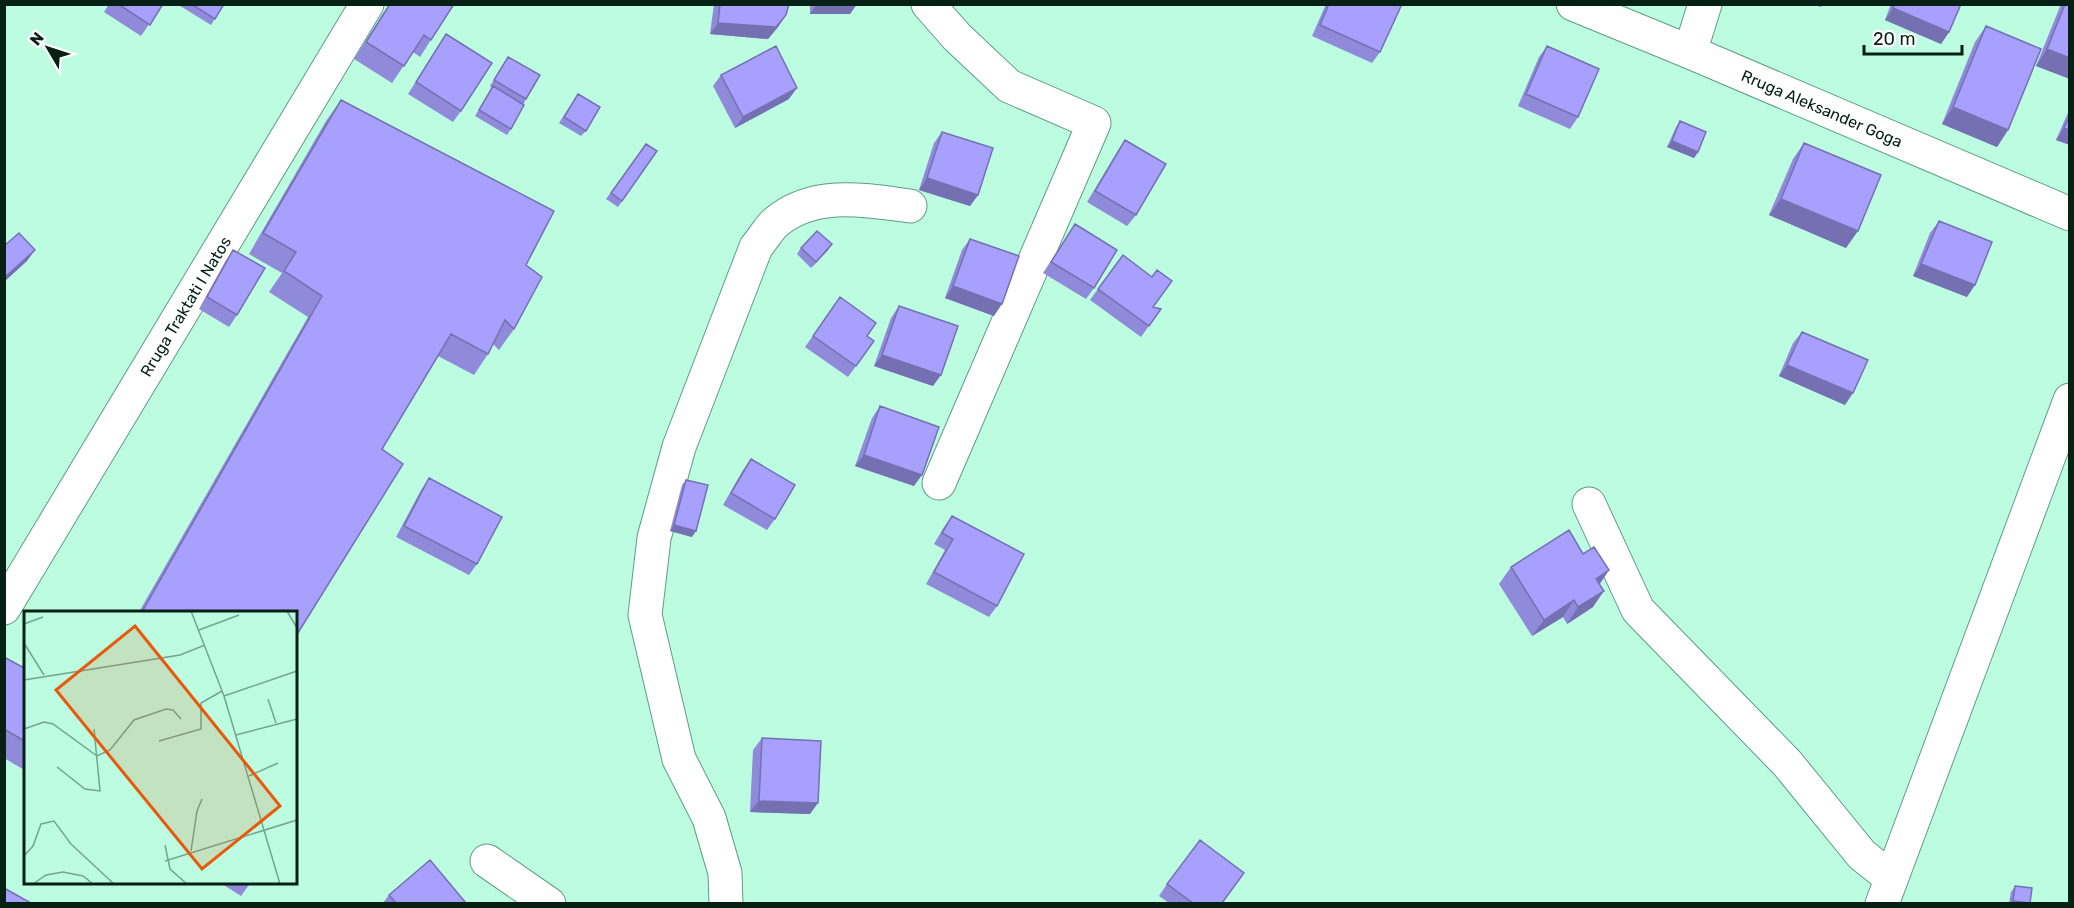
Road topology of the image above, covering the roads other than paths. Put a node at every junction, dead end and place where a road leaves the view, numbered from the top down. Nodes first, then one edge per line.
1 (367, 4) edge
2 (928, 4) edge
3 (1573, 4) edge
4 (1705, 4) edge
5 (1690, 52) junction
6 (910, 206) dead end
7 (2070, 214) edge
8 (2064, 415) edge
9 (939, 483) dead end
10 (1589, 504) dead end
11 (4, 608) edge
12 (487, 861) dead end
13 (1887, 891) edge
14 (549, 903) edge
15 (726, 903) edge

1 - 11 street, Rruga Traktati I Natos
2 - 9 street
3 - 5 street, Rruga Aleksander Goga
4 - 5 street
5 - 7 street, Rruga Aleksander Goga
6 - 15 street
8 - 13 street
10 - 13 street
12 - 14 street

